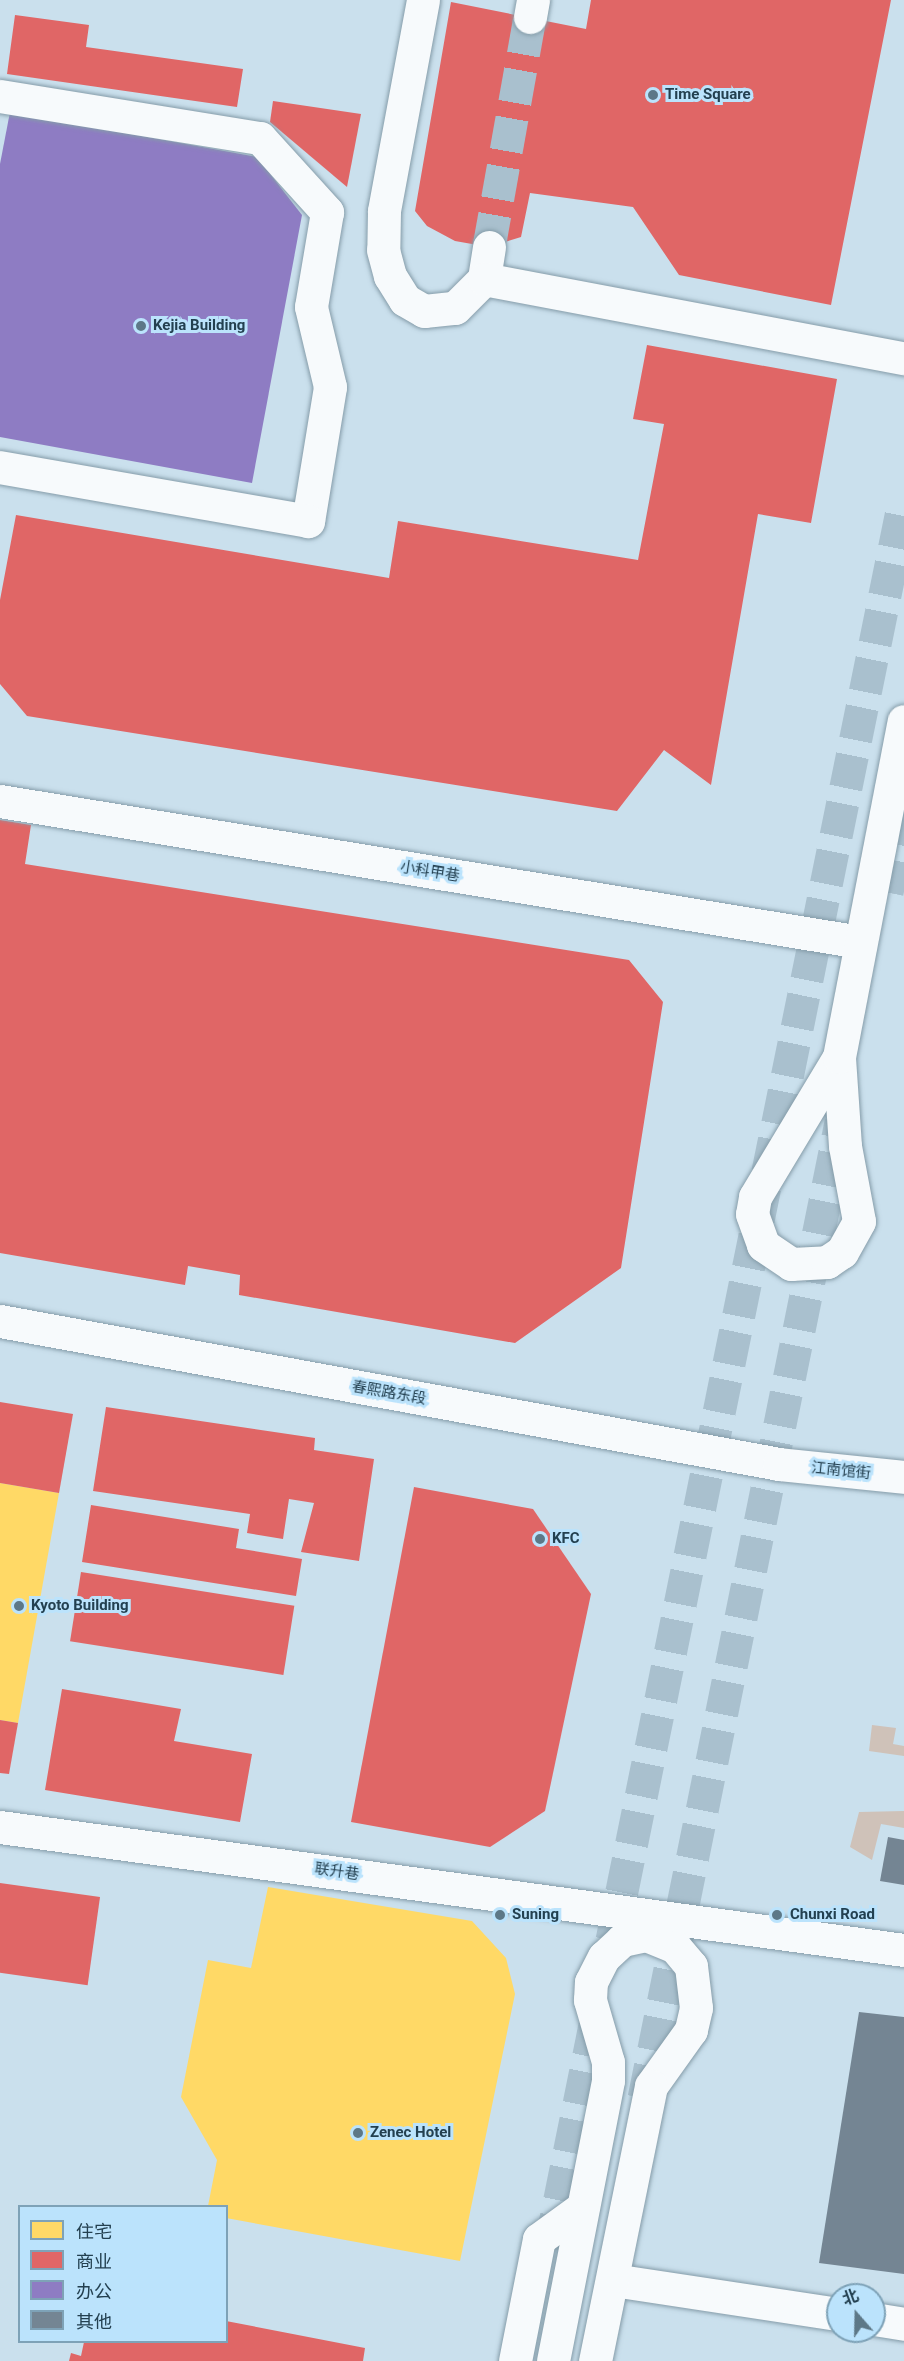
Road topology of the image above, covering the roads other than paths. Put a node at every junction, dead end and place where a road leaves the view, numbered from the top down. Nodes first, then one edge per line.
1 (423, 0) edge
2 (0, 96) edge
3 (489, 247) tunnel mouth
4 (484, 279) junction
5 (904, 358) edge
6 (0, 467) edge
7 (904, 721) edge
8 (0, 801) edge
9 (860, 942) junction
10 (839, 1057) junction
11 (0, 1321) edge
12 (779, 1464) joint
13 (904, 1477) edge
14 (0, 1827) edge
15 (904, 1950) edge
16 (583, 2207) junction
17 (613, 2280) junction
18 (826, 2312) edge
19 (886, 2321) edge
20 (904, 2324) edge
21 (515, 2361) edge
22 (553, 2361) edge
23 (595, 2361) edge

1 - 4 street
2 - 6 street
3 - 4 street
4 - 5 street
7 - 9 street
8 - 9 street, 小科甲巷
9 - 10 street
10 - 10 street
11 - 12 street, 春熙路东段
12 - 13 street, 江南馆街
14 - 15 street, 联升巷
16 - 17 street
16 - 21 street
16 - 22 street
17 - 18 street
17 - 23 street
19 - 20 street

